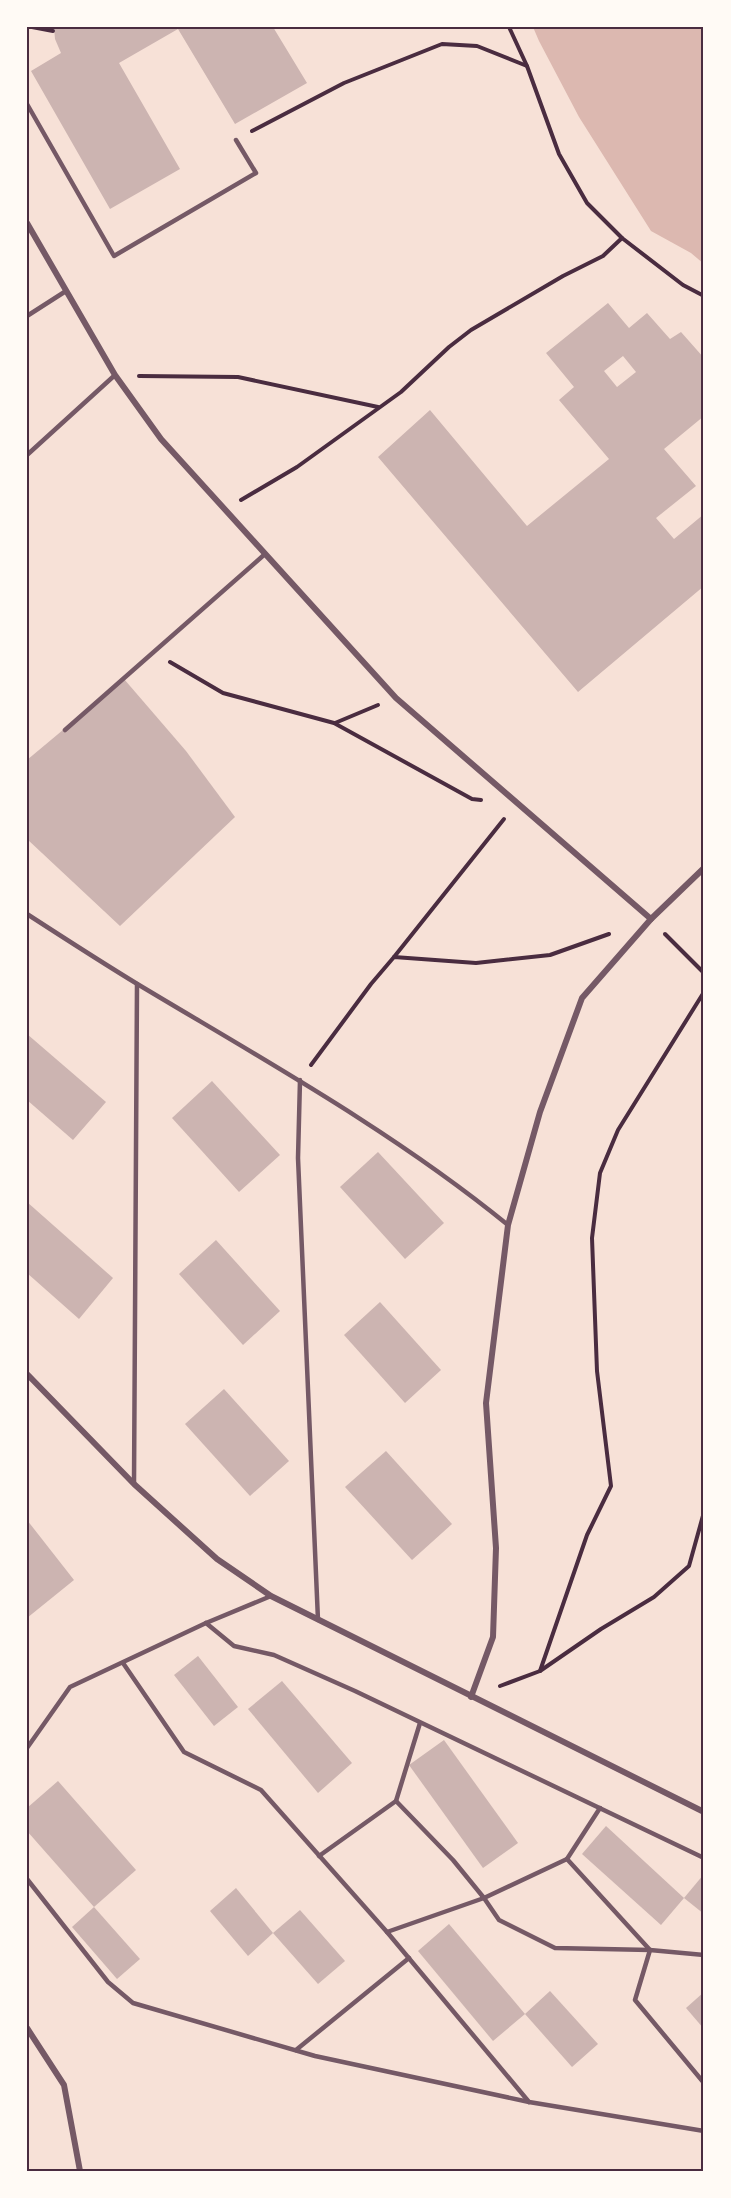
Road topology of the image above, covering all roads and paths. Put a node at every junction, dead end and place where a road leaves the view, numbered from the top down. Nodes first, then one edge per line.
1 (32, 27) edge
2 (509, 27) edge
3 (53, 31) dead end
4 (527, 66) junction
5 (27, 104) edge
6 (236, 140) joint
7 (27, 224) edge
8 (622, 238) junction
9 (66, 291) junction
10 (704, 296) edge
11 (27, 316) edge
12 (115, 375) junction
13 (378, 407) junction
14 (27, 455) edge
15 (226, 509) junction
16 (265, 554) junction
17 (154, 652) junction
18 (396, 698) junction
19 (334, 723) junction
20 (65, 730) dead end
21 (518, 802) junction
22 (704, 868) edge
23 (27, 914) edge
24 (651, 919) junction
25 (394, 957) junction
26 (704, 973) edge
27 (137, 984) junction
28 (704, 992) edge
29 (300, 1080) junction
30 (508, 1225) junction
31 (27, 1374) edge
32 (134, 1484) junction
33 (704, 1512) edge
34 (270, 1596) junction
35 (318, 1620) junction
36 (206, 1623) junction
37 (123, 1663) junction
38 (540, 1671) junction
39 (471, 1697) junction
40 (420, 1723) junction
41 (27, 1748) edge
42 (396, 1801) junction
43 (600, 1808) junction
44 (704, 1812) edge
45 (319, 1856) junction
46 (704, 1858) edge
47 (567, 1859) junction
48 (27, 1879) edge
49 (484, 1898) junction
50 (387, 1932) junction
51 (650, 1950) junction
52 (704, 1955) edge
53 (409, 1958) junction
54 (27, 2028) edge
55 (296, 2050) junction
56 (704, 2083) edge
57 (529, 2102) junction
58 (704, 2131) edge
59 (80, 2171) edge

1 - 3 path
2 - 4 path
4 - 6 path
4 - 8 path
5 - 6 lane
7 - 9 street
8 - 10 path
8 - 13 path
9 - 11 lane
9 - 12 street
12 - 13 path
12 - 14 lane
12 - 15 street
13 - 15 path
15 - 16 street
16 - 17 lane
16 - 18 street
17 - 19 path
17 - 20 lane
18 - 19 path
18 - 21 street
19 - 21 path
21 - 24 street
21 - 25 path
22 - 24 street
23 - 27 lane
24 - 25 path
24 - 26 path
24 - 30 street
25 - 29 path
27 - 29 lane
27 - 32 lane
28 - 38 path
29 - 30 lane
29 - 35 lane
30 - 39 street
31 - 32 street
32 - 34 street
33 - 38 path
34 - 35 street
34 - 36 lane
35 - 39 street
36 - 37 lane
36 - 40 lane
37 - 41 lane
37 - 45 lane
38 - 39 path
39 - 44 street
40 - 42 lane
40 - 43 lane
42 - 45 lane
42 - 49 lane
43 - 46 lane
43 - 47 lane
45 - 50 lane
47 - 49 lane
47 - 51 lane
48 - 55 lane
49 - 50 lane
49 - 51 lane
50 - 53 lane
51 - 52 lane
51 - 56 lane
53 - 55 lane
53 - 57 lane
54 - 59 street
55 - 57 lane
57 - 58 lane

